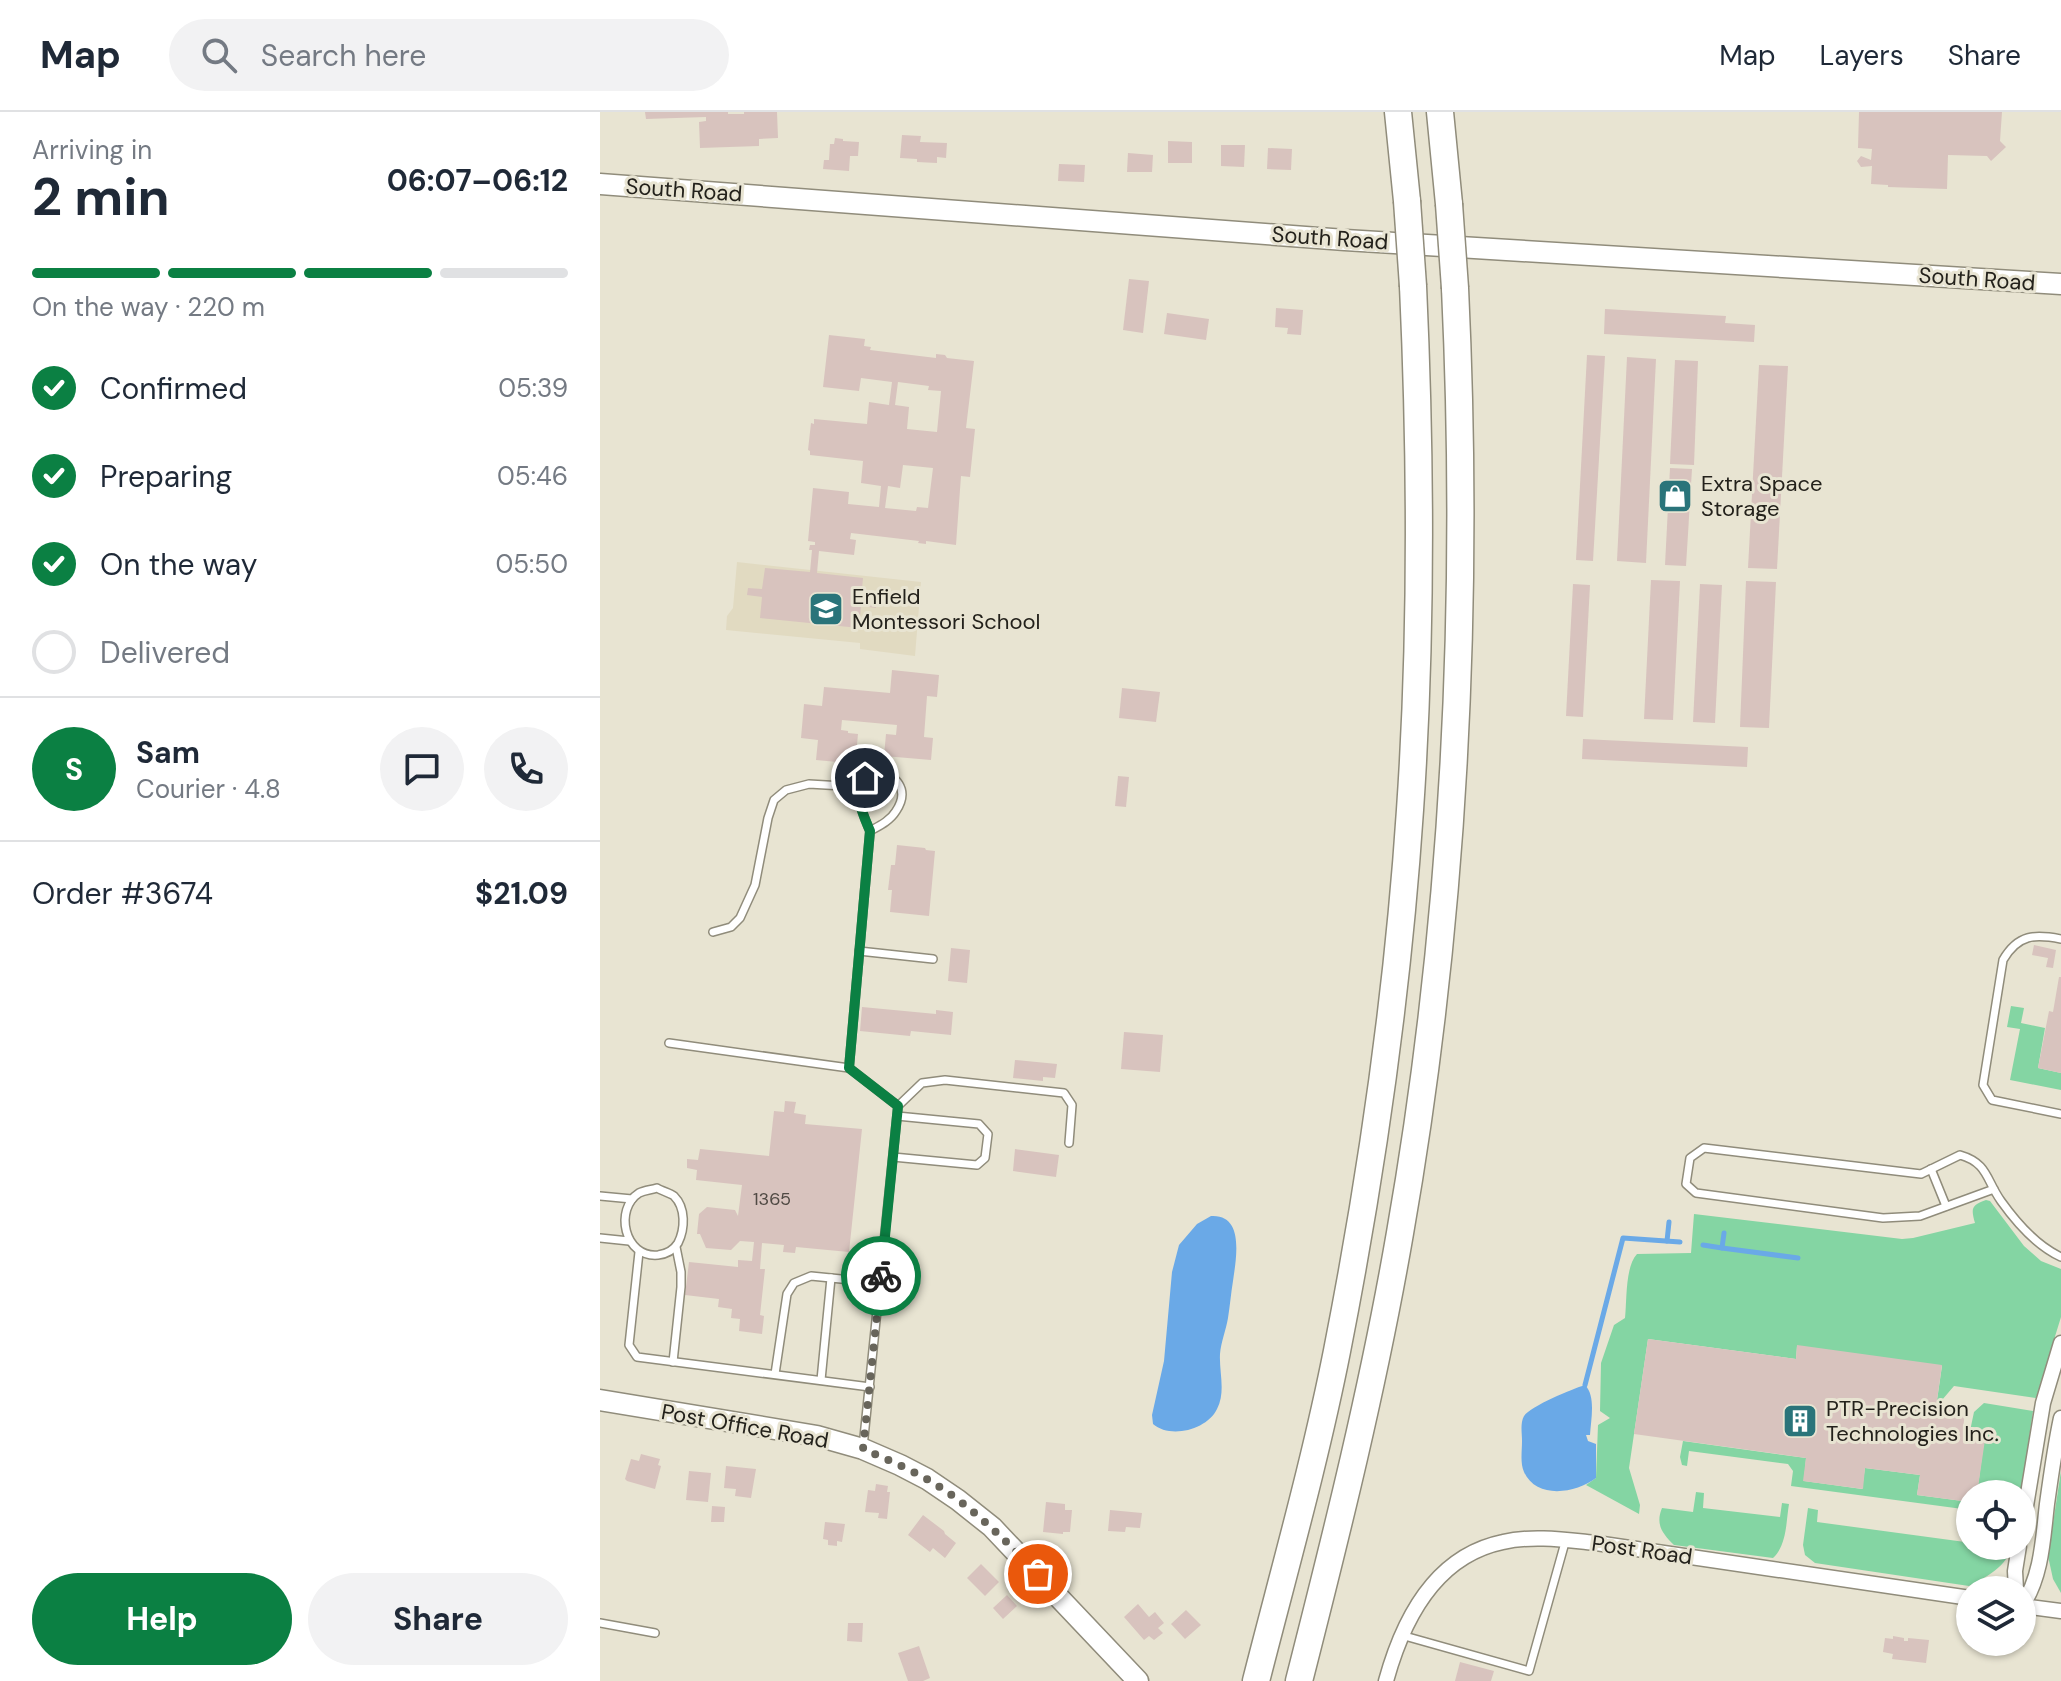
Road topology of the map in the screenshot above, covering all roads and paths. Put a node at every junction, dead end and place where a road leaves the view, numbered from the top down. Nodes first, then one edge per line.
1 (1398, 112) edge
2 (1440, 112) edge
3 (600, 184) edge
4 (2061, 284) edge
5 (860, 787) junction
6 (870, 831) junction
7 (713, 932) dead end
8 (2061, 939) edge
9 (859, 951) junction
10 (933, 959) dead end
11 (669, 1043) dead end
12 (849, 1068) junction
13 (898, 1106) junction
14 (2061, 1114) edge
15 (897, 1116) junction
16 (1069, 1143) dead end
17 (893, 1157) junction
18 (1931, 1169) junction
19 (1994, 1189) junction
20 (600, 1196) edge
21 (632, 1199) junction
22 (1946, 1206) junction
23 (600, 1238) edge
24 (629, 1241) junction
25 (676, 1247) junction
26 (639, 1252) junction
27 (2061, 1257) edge
28 (831, 1278) junction
29 (881, 1283) junction
30 (2061, 1343) edge
31 (673, 1362) junction
32 (775, 1374) junction
33 (821, 1380) junction
34 (870, 1387) junction
35 (600, 1400) edge
36 (2061, 1418) edge
37 (863, 1449) junction
38 (2030, 1480) edge
39 (1566, 1539) junction
40 (2036, 1576) edge
41 (1956, 1596) edge
42 (2036, 1608) edge
43 (2061, 1611) edge
44 (600, 1623) edge
45 (655, 1633) dead end
46 (1401, 1635) junction
47 (1529, 1671) junction
48 (1138, 1681) edge
49 (1256, 1681) edge
50 (1299, 1681) edge
51 (1386, 1681) edge
52 (1526, 1681) edge

1 - 49 highway, bridge
2 - 50 highway, bridge
3 - 4 main road, South Road
5 - 6 lane
5 - 6 lane
5 - 7 lane
6 - 9 lane
8 - 14 lane
9 - 10 lane
9 - 12 lane
11 - 12 lane
12 - 13 lane
13 - 15 lane
13 - 16 lane
15 - 17 lane
15 - 17 lane
17 - 29 lane
18 - 19 lane
18 - 22 lane
18 - 22 lane
19 - 22 lane
19 - 27 lane
20 - 21 lane
21 - 24 lane
21 - 25 lane
23 - 24 lane
24 - 26 lane
25 - 26 lane
25 - 31 lane
26 - 31 lane
28 - 29 lane
28 - 32 lane
28 - 33 lane
29 - 34 lane
30 - 38 street
31 - 32 lane
32 - 33 lane
33 - 34 lane
34 - 37 lane
35 - 37 main road, Post Office Road
36 - 40 street
37 - 48 main road, Post Office Road
39 - 41 street, Post Road
39 - 46 street, Post Road
39 - 47 lane
42 - 43 street
44 - 45 lane
46 - 47 lane
46 - 51 street, Post Road
47 - 52 lane

